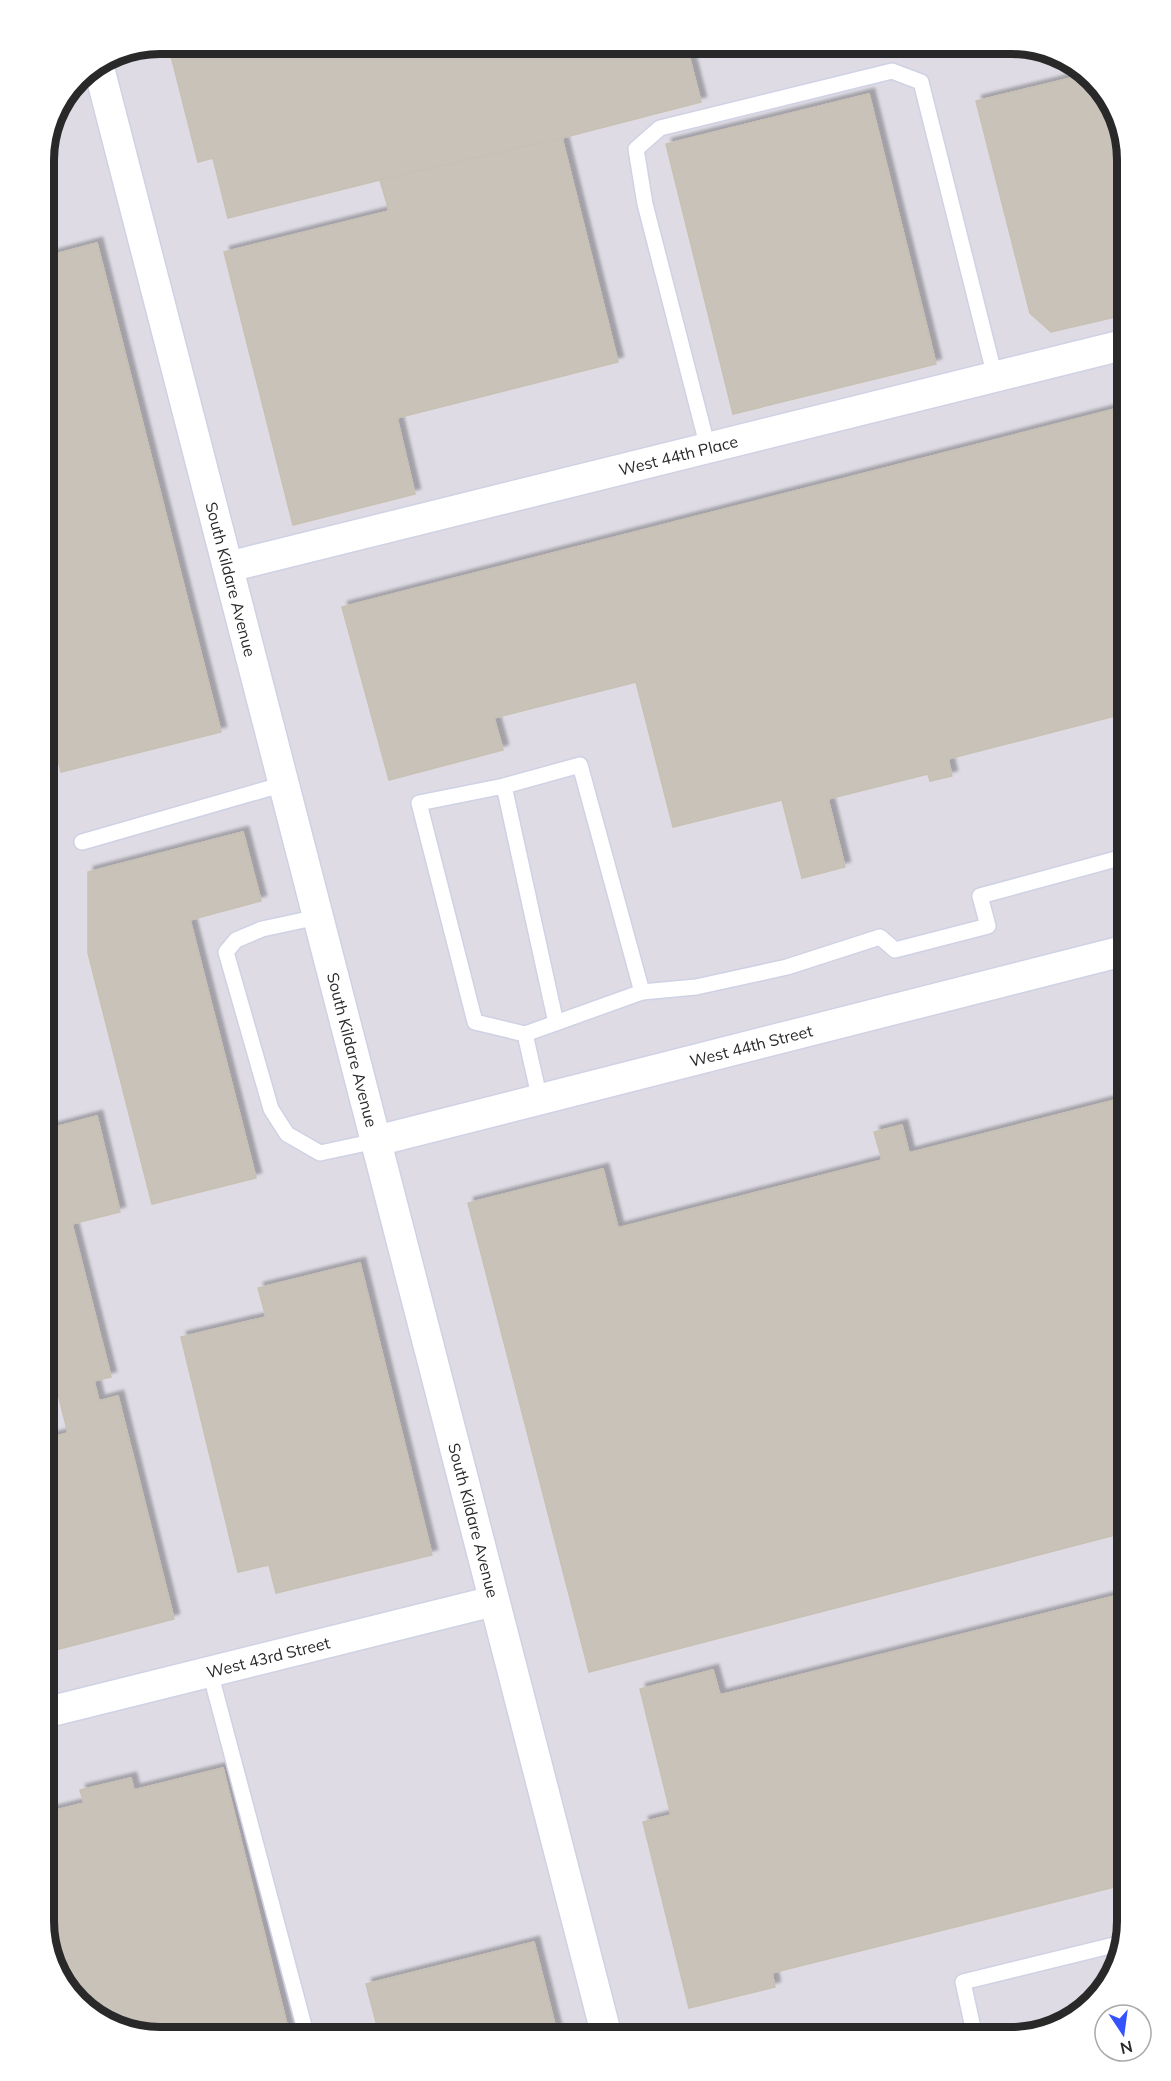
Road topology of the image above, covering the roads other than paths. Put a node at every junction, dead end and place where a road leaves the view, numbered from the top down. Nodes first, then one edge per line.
1 (101, 72) edge
2 (1117, 347) edge
3 (995, 377) junction
4 (708, 448) junction
5 (228, 567) junction
6 (284, 784) junction
7 (504, 786) junction
8 (82, 842) dead end
9 (1117, 858) edge
10 (318, 917) junction
11 (1117, 953) edge
12 (642, 992) junction
13 (556, 1023) junction
14 (525, 1034) junction
15 (540, 1100) junction
16 (376, 1141) junction
17 (494, 1601) junction
18 (210, 1672) junction
19 (54, 1711) edge
20 (1114, 1945) edge
21 (304, 2027) edge
22 (604, 2027) edge
23 (973, 2027) edge

1 - 5 street, South Kildare Avenue
2 - 3 street, West 44th Place
3 - 4 street, West 44th Place
3 - 4 lane
4 - 5 street, West 44th Place
5 - 6 street, South Kildare Avenue
6 - 8 lane
6 - 10 street, South Kildare Avenue
7 - 12 lane
7 - 13 lane
7 - 14 lane
9 - 12 lane
10 - 16 street, South Kildare Avenue
10 - 16 lane
11 - 15 street, West 44th Street
12 - 13 lane
13 - 14 lane
14 - 15 lane
15 - 16 street, West 44th Street
16 - 17 street, South Kildare Avenue
17 - 18 street, West 43rd Street
17 - 22 street, South Kildare Avenue
18 - 19 street, West 43rd Street
18 - 21 lane
20 - 23 lane

